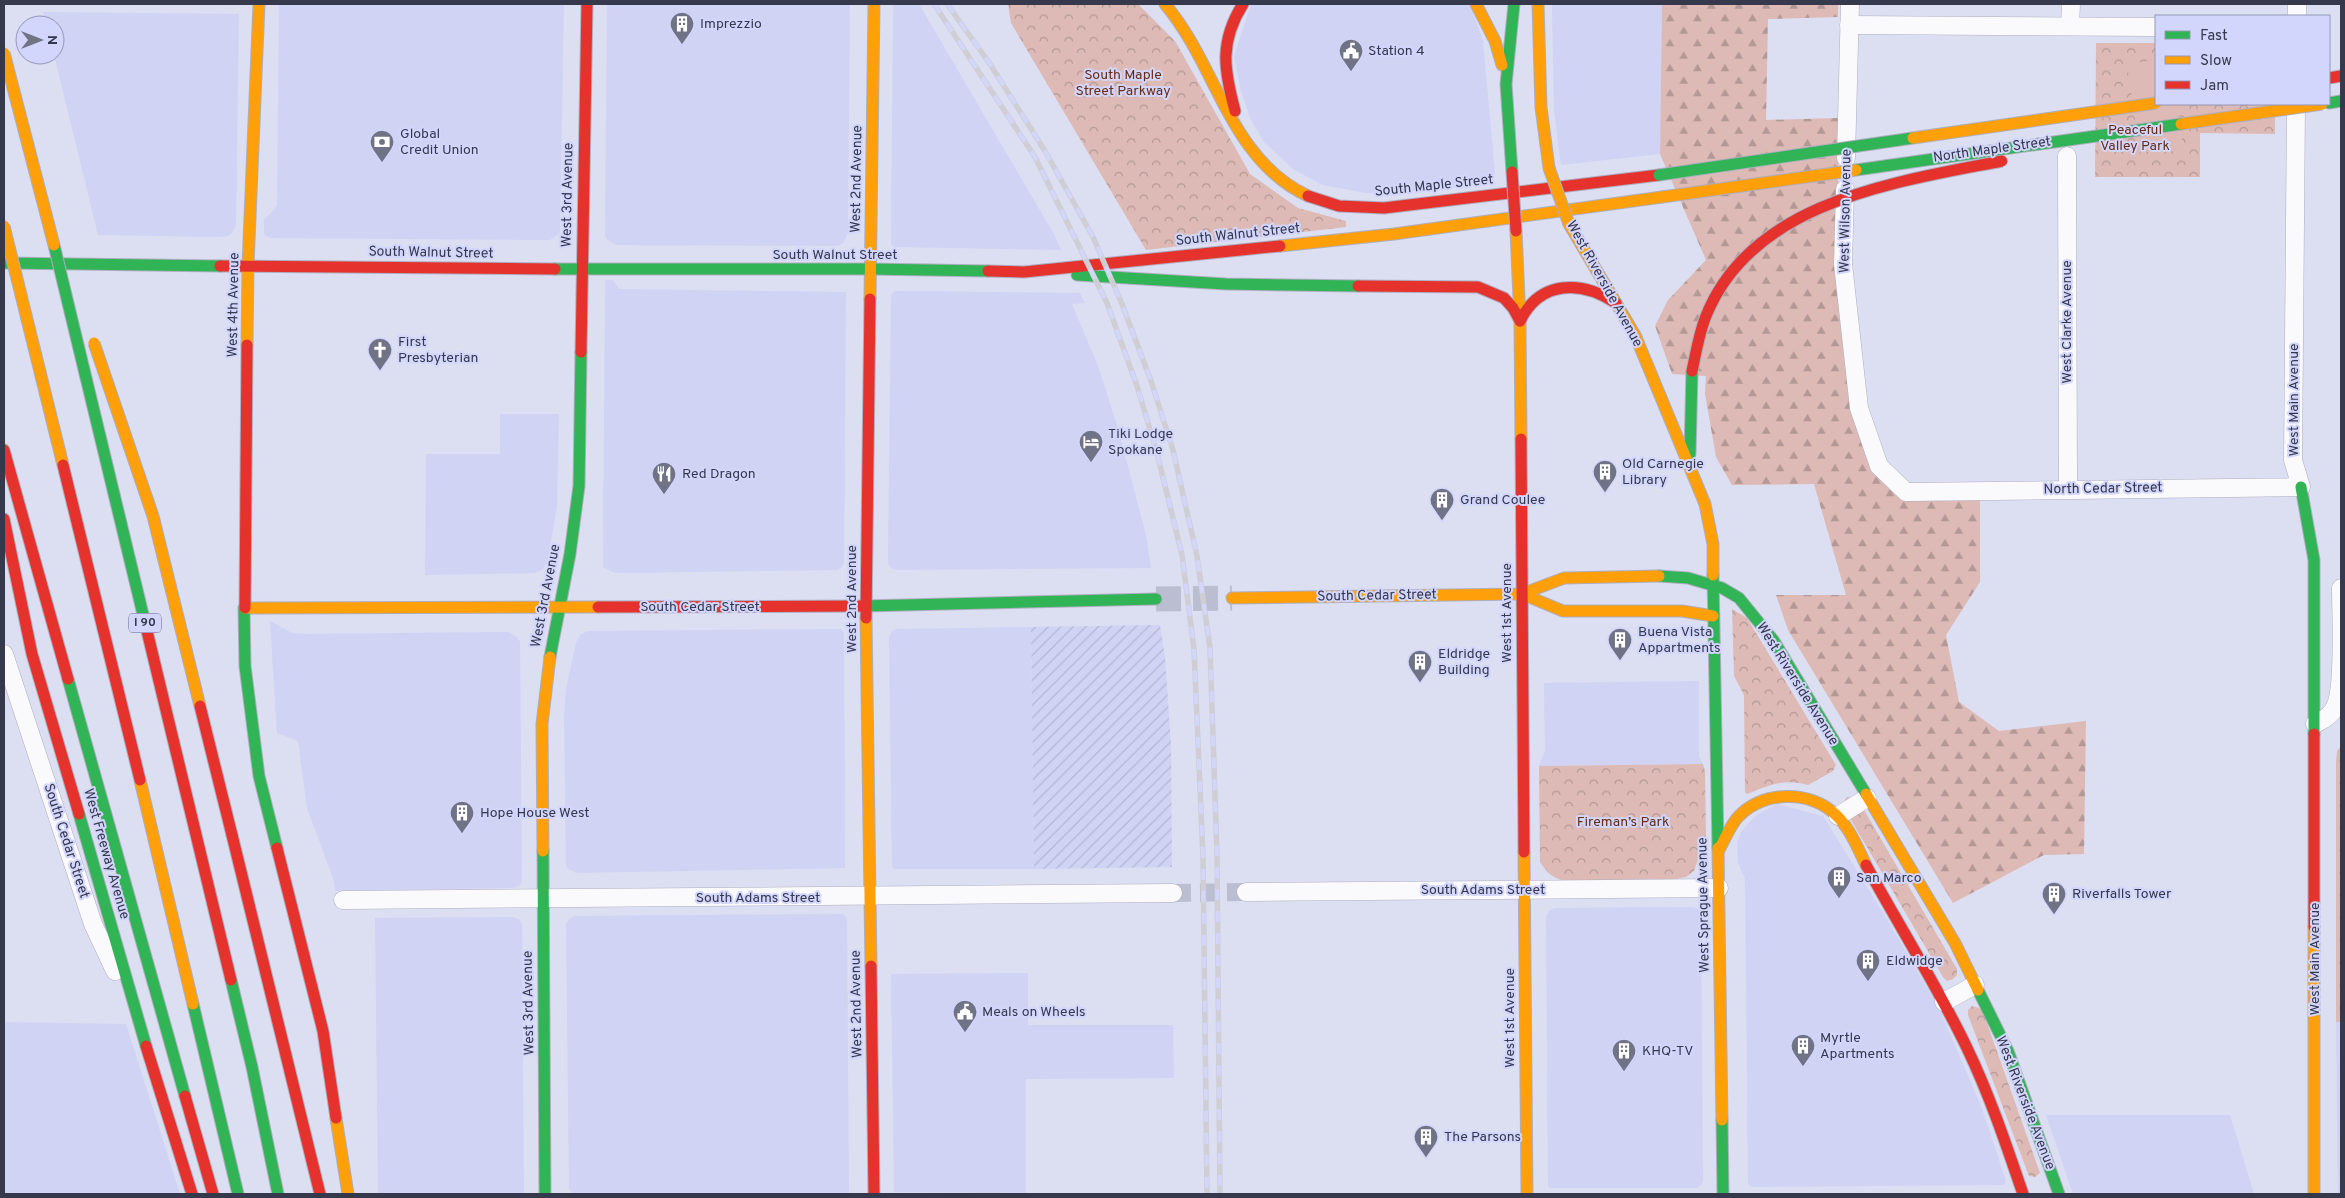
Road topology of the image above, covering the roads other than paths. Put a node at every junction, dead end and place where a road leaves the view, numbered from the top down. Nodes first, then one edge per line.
1 (259, 4) edge
2 (587, 4) edge
3 (874, 4) edge
4 (1165, 4) edge
5 (1243, 4) edge
6 (1476, 4) edge
7 (1514, 4) edge
8 (1538, 4) edge
9 (1850, 4) edge
10 (2071, 4) edge
11 (1503, 11) dead end
12 (1849, 25) junction
13 (2070, 26) junction
14 (2155, 27) edge
15 (1510, 32) junction
16 (4, 53) edge
17 (1506, 84) junction
18 (2155, 103) edge
19 (2296, 105) edge
20 (2315, 105) edge
21 (2228, 117) junction
22 (1238, 128) junction
23 (2067, 156) dead end
24 (1659, 175) joint
25 (40, 186) junction
26 (1662, 197) joint
27 (4, 226) edge
28 (4, 263) edge
29 (248, 265) junction
30 (582, 269) junction
31 (870, 269) junction
32 (1024, 272) junction
33 (79, 300) dead end
34 (1616, 303) junction
35 (1520, 321) junction
36 (89, 328) dead end
37 (4, 450) edge
38 (1690, 464) junction
39 (2301, 487) junction
40 (2068, 489) junction
41 (1906, 492) joint
42 (4, 519) edge
43 (1713, 584) junction
44 (2341, 588) edge
45 (1522, 594) junction
46 (1232, 598) tunnel mouth
47 (1156, 599) tunnel mouth
48 (558, 606) junction
49 (866, 606) junction
50 (244, 608) junction
51 (1713, 616) junction
52 (4, 654) edge
53 (2315, 724) junction
54 (1867, 798) junction
55 (1838, 816) junction
56 (1718, 853) junction
57 (1719, 888) junction
58 (1524, 890) junction
59 (1246, 892) tunnel mouth
60 (1172, 893) tunnel mouth
61 (871, 897) junction
62 (543, 898) junction
63 (342, 900) dead end
64 (1975, 985) junction
65 (1944, 1002) junction
66 (140, 1025) junction
67 (192, 1194) edge
68 (213, 1194) edge
69 (238, 1194) edge
70 (278, 1194) edge
71 (320, 1194) edge
72 (348, 1194) edge
73 (545, 1194) edge
74 (874, 1194) edge
75 (1527, 1194) edge
76 (1723, 1194) edge
77 (2022, 1194) edge
78 (2059, 1194) edge
79 (2314, 1194) edge

1 - 29 main road, West 4th Avenue
2 - 30 main road, West 3rd Avenue
3 - 31 main road, West 2nd Avenue
4 - 22 main road, South Maple Street
5 - 22 main road
6 - 17 main road
7 - 15 main road, West 1st Avenue
8 - 34 main road, West Riverside Avenue, bridge
9 - 12 street, West Wilson Avenue
10 - 13 street
11 - 15 main road, West 1st Avenue
12 - 13 street
12 - 41 street, West Wilson Avenue
13 - 14 street
15 - 17 main road, West 1st Avenue
16 - 25 main road, I 90, bridge
17 - 35 main road, West 1st Avenue, bridge
18 - 24 main road, North Maple Street, bridge
19 - 39 street, West Main Avenue
20 - 21 main road, North Maple Street, bridge
21 - 26 main road, North Maple Street, bridge
21 - 38 main road, bridge
22 - 24 main road, South Maple Street
23 - 40 street, West Clarke Avenue
25 - 33 main road, bridge
25 - 70 main road, I 90, bridge
26 - 32 main road, South Walnut Street
27 - 69 main road, bridge
28 - 29 main road, South Walnut Street
29 - 30 main road, South Walnut Street
29 - 50 main road, West 4th Avenue
30 - 31 main road, South Walnut Street
30 - 48 main road, West 3rd Avenue
31 - 32 main road, South Walnut Street
31 - 49 main road, West 2nd Avenue
32 - 35 main road
34 - 35 main road
34 - 38 main road, West Riverside Avenue
35 - 45 main road, West 1st Avenue
36 - 71 main road, bridge
37 - 68 main road
38 - 43 main road, West Riverside Avenue
39 - 40 street, North Cedar Street
39 - 53 main road, West Main Avenue
40 - 41 street, North Cedar Street
42 - 66 main road, West Freeway Avenue
43 - 45 main road, South Cedar Street
43 - 51 main road, West Riverside Avenue
43 - 54 main road, West Riverside Avenue
44 - 53 street
45 - 46 main road, South Cedar Street
45 - 51 main road, South Cedar Street
45 - 58 main road, West 1st Avenue
47 - 49 main road, South Cedar Street
48 - 49 main road, South Cedar Street
48 - 50 main road, South Cedar Street
48 - 62 main road, West 3rd Avenue
49 - 61 main road, West 2nd Avenue
50 - 72 main road, West 4th Avenue
51 - 56 main road, West Sprague Avenue
52 - 66 street, South Cedar Street
53 - 79 main road, West Main Avenue
54 - 55 street
54 - 64 main road, West Riverside Avenue
55 - 56 main road
55 - 65 main road
56 - 57 main road, West Sprague Avenue
57 - 58 street, South Adams Street
57 - 76 main road, West Sprague Avenue
58 - 59 street, South Adams Street
58 - 75 main road, West 1st Avenue
60 - 61 street, South Adams Street
61 - 62 street, South Adams Street
61 - 74 main road, West 2nd Avenue
62 - 63 street, South Adams Street
62 - 73 main road, West 3rd Avenue
64 - 65 street
64 - 78 main road, West Riverside Avenue
65 - 77 main road
66 - 67 main road, West Freeway Avenue

